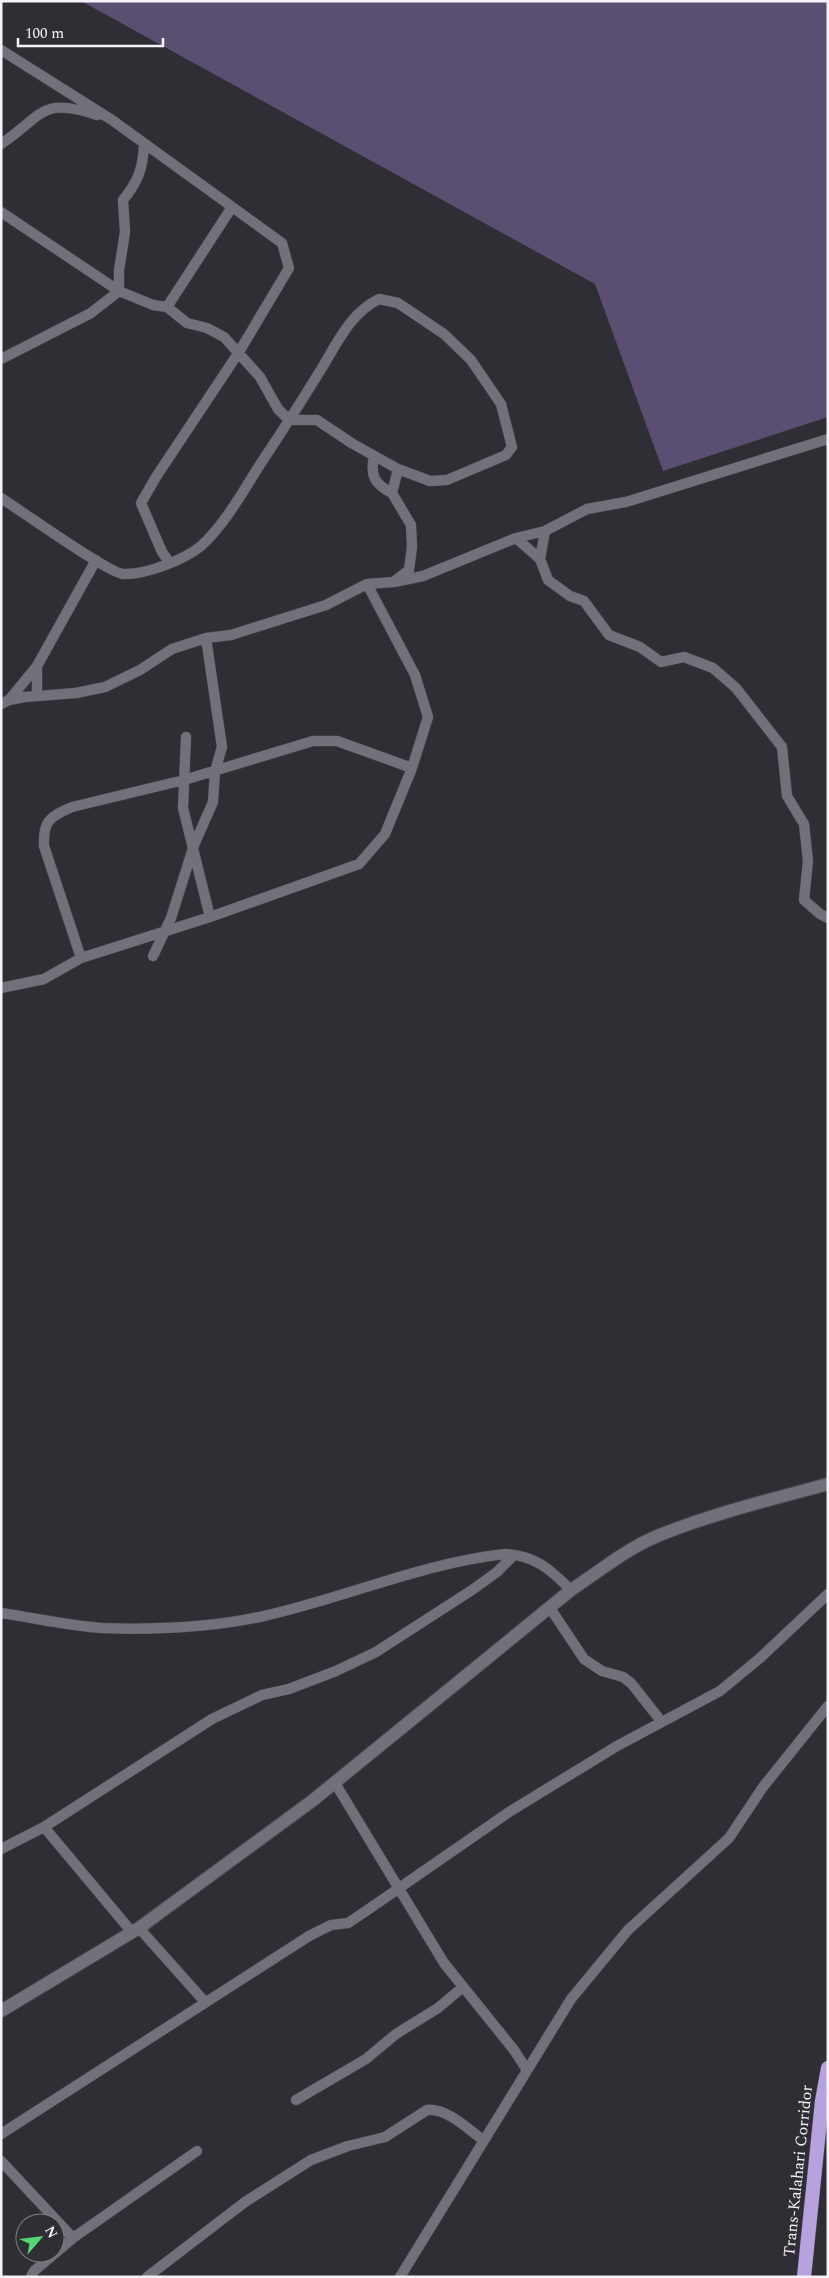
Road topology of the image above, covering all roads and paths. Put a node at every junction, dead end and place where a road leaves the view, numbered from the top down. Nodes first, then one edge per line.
1 (1, 50) edge
2 (112, 120) junction
3 (1, 144) edge
4 (144, 145) junction
5 (232, 206) junction
6 (1, 212) edge
7 (119, 291) junction
8 (167, 307) junction
9 (239, 352) junction
10 (1, 359) edge
11 (289, 420) junction
12 (828, 440) edge
13 (374, 456) junction
14 (398, 469) junction
15 (392, 493) junction
16 (1, 498) edge
17 (545, 531) junction
18 (516, 538) junction
19 (540, 558) junction
20 (96, 560) junction
21 (170, 563) junction
22 (409, 570) junction
23 (422, 576) junction
24 (394, 582) junction
25 (367, 584) junction
26 (206, 638) junction
27 (36, 666) junction
28 (37, 696) junction
29 (5, 702) edge
30 (186, 738) dead end
31 (412, 768) junction
32 (215, 770) junction
33 (184, 780) junction
34 (194, 845) junction
35 (210, 917) junction
36 (828, 918) edge
37 (164, 932) junction
38 (153, 956) dead end
39 (81, 958) junction
40 (1, 988) edge
41 (828, 1484) edge
42 (514, 1555) junction
43 (571, 1590) junction
44 (828, 1594) edge
45 (550, 1608) junction
46 (1, 1613) edge
47 (828, 1706) edge
48 (661, 1722) junction
49 (335, 1783) junction
50 (44, 1827) junction
51 (1, 1849) edge
52 (397, 1888) junction
53 (135, 1930) junction
54 (463, 1987) junction
55 (205, 2002) junction
56 (1, 2011) edge
57 (828, 2068) edge
58 (527, 2070) junction
59 (296, 2100) dead end
60 (1, 2134) edge
61 (483, 2140) junction
62 (197, 2150) dead end
63 (1, 2162) edge
64 (73, 2238) junction
65 (31, 2277) edge
66 (147, 2277) edge
67 (400, 2277) edge
68 (804, 2277) edge

1 - 2 street
2 - 3 street
2 - 4 street
4 - 5 street
4 - 7 street
5 - 8 street
5 - 9 street
6 - 7 street
7 - 8 street
7 - 10 street
8 - 9 street
9 - 11 street
9 - 21 street
11 - 13 street
11 - 14 street
11 - 21 street
12 - 17 street
13 - 14 street
13 - 15 street
14 - 15 street
15 - 22 street
16 - 20 street
17 - 18 street
17 - 19 street
18 - 19 street
18 - 23 street
19 - 36 street
20 - 21 street
20 - 27 street
22 - 23 street
22 - 24 street
23 - 24 street
24 - 25 street
25 - 26 street
25 - 31 street
26 - 28 street
26 - 32 street
27 - 28 street
27 - 29 street
28 - 29 street
30 - 33 street
31 - 32 street
31 - 35 street
32 - 33 street
32 - 34 street
33 - 34 street
33 - 39 street
34 - 35 street
34 - 37 street
35 - 37 street
37 - 38 street
37 - 39 street
39 - 40 street
41 - 43 street
42 - 43 street
42 - 46 street
42 - 50 street
43 - 45 street
44 - 48 street
45 - 48 street
45 - 49 street
47 - 58 street
48 - 52 street
49 - 52 street
49 - 53 street
50 - 51 street
50 - 53 street
52 - 54 street
52 - 55 street
53 - 55 street
53 - 56 street
54 - 58 street
54 - 59 street
55 - 60 street
57 - 68 highway, Trans-Kalahari Corridor
58 - 61 street
61 - 66 street
61 - 67 street
62 - 64 street
63 - 64 street
64 - 65 street

